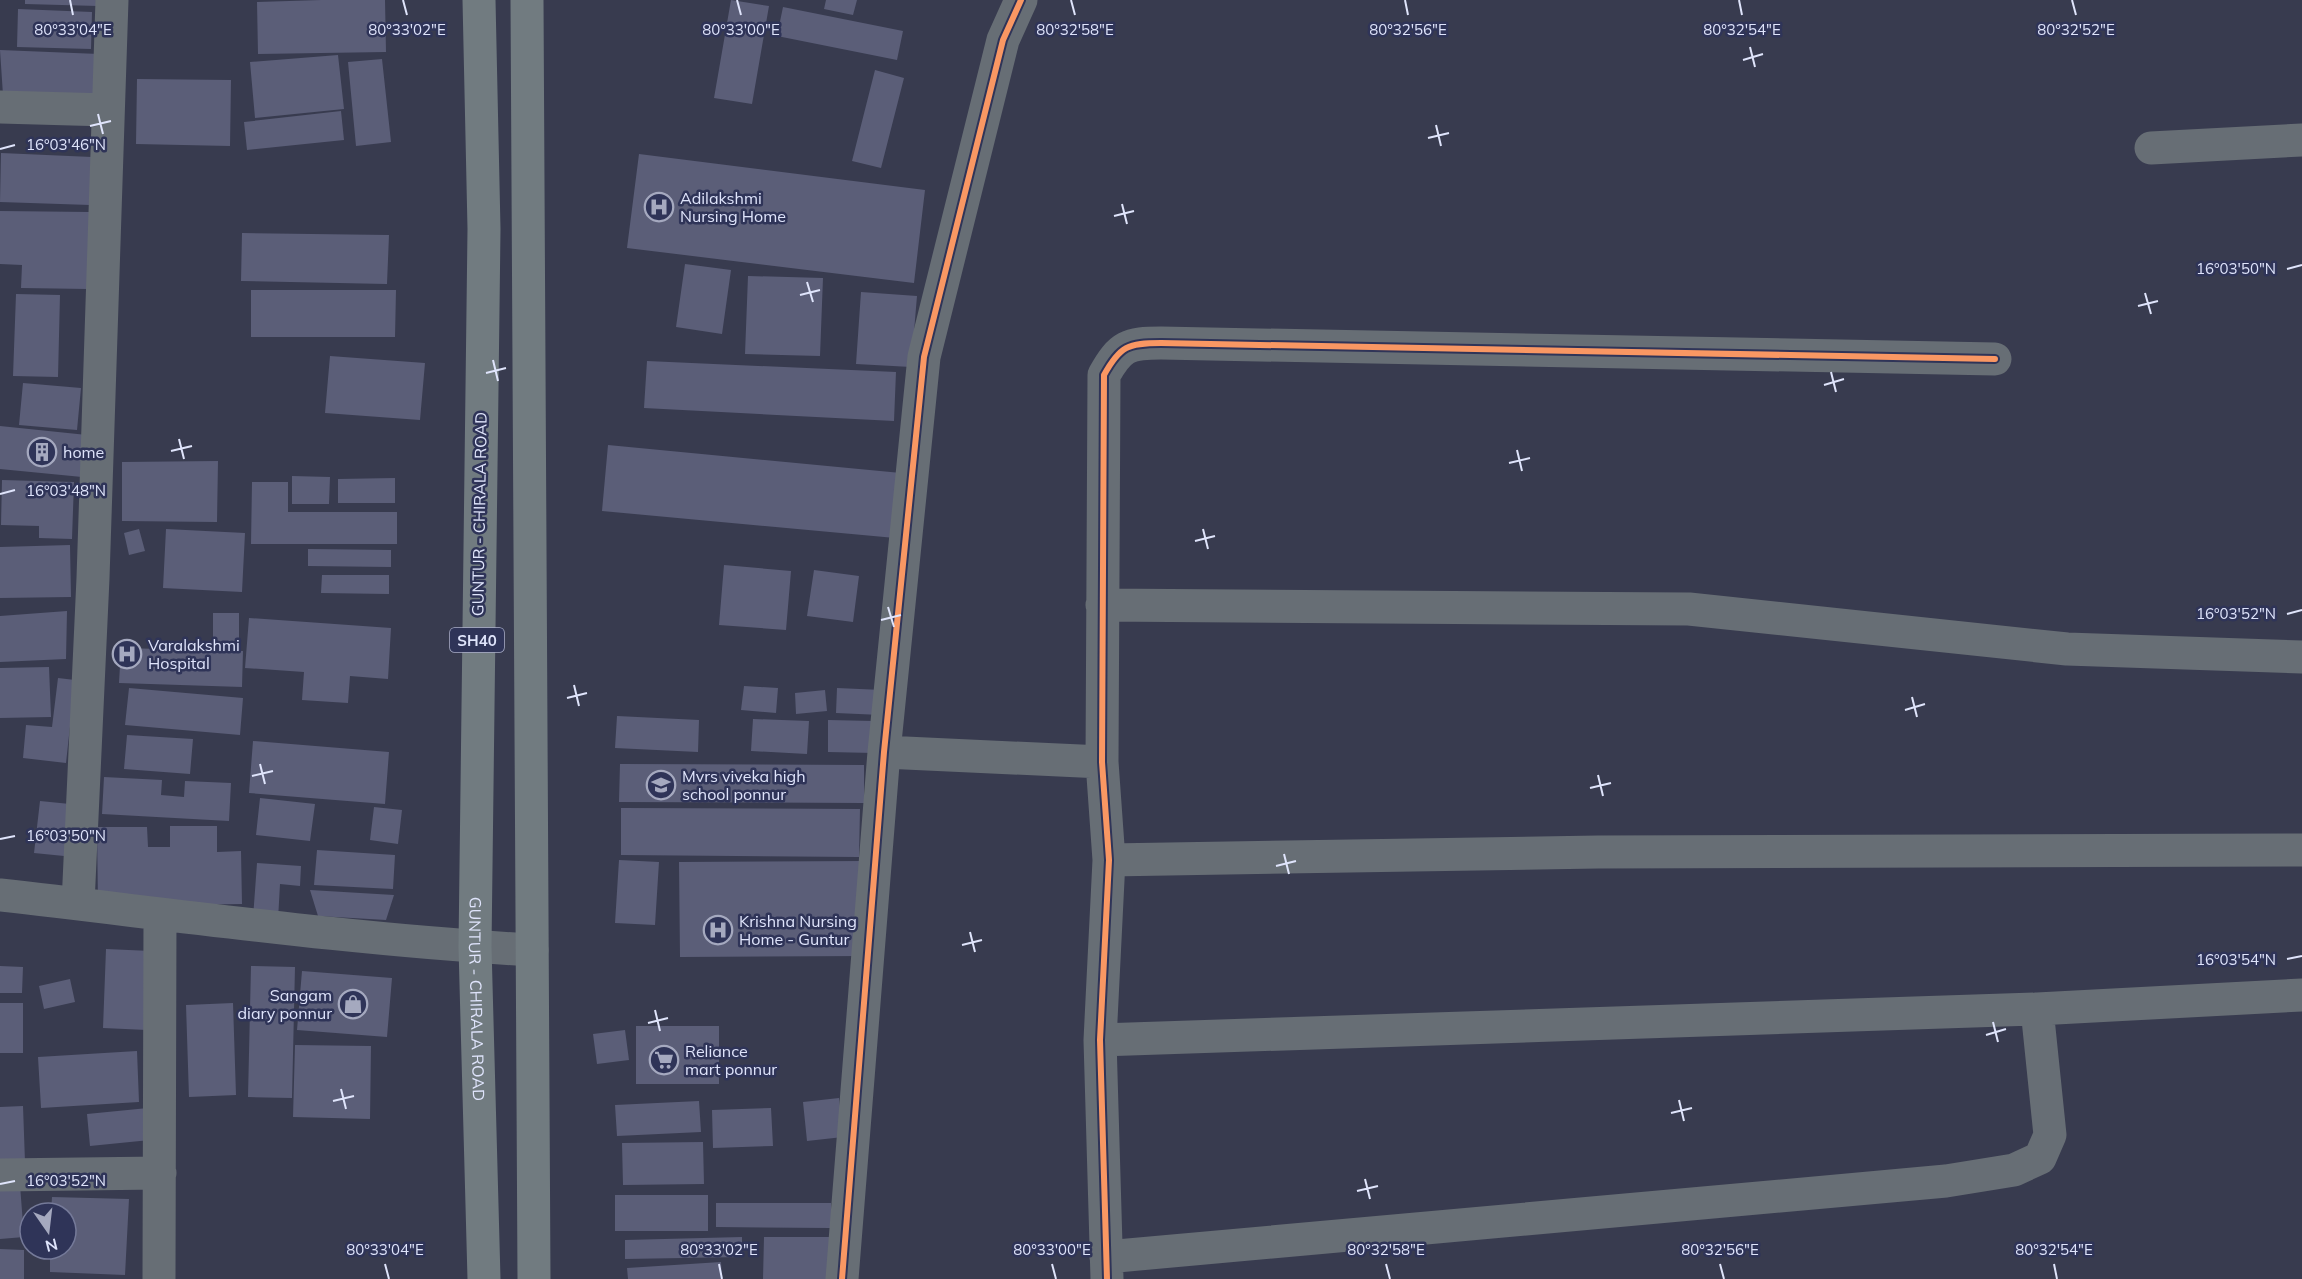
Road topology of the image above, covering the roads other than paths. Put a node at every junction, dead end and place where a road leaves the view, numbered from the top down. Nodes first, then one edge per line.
1 (112, 0) edge
2 (479, 0) edge
3 (528, 0) edge
4 (1021, 0) edge
5 (0, 107) edge
6 (108, 110) junction
7 (2302, 140) edge
8 (2151, 148) dead end
9 (1995, 359) dead end
10 (480, 435) junction
11 (531, 437) junction
12 (1102, 605) junction
13 (2302, 657) edge
14 (884, 752) junction
15 (1102, 762) junction
16 (2302, 850) edge
17 (1109, 860) junction
18 (0, 895) edge
19 (78, 904) junction
20 (160, 916) junction
21 (475, 947) junction
22 (532, 950) junction
23 (2302, 995) edge
24 (2037, 1009) junction
25 (1101, 1040) junction
26 (160, 1173) junction
27 (0, 1175) edge
28 (1107, 1268) edge
29 (159, 1279) edge
30 (484, 1279) edge
31 (534, 1279) edge
32 (842, 1279) edge

1 - 6 street
2 - 10 main road, GUNTUR - CHIRALA ROAD / SH40
3 - 11 main road
4 - 14 street
5 - 6 street
6 - 19 street
7 - 8 street
9 - 12 street
10 - 11 main road
10 - 21 main road, GUNTUR - CHIRALA ROAD / SH40
11 - 22 main road
12 - 13 street
12 - 15 street
14 - 15 street
14 - 32 street
15 - 17 street
16 - 17 street
17 - 25 street
18 - 19 street
19 - 20 street
20 - 21 street
20 - 26 street
21 - 22 street
21 - 30 main road, GUNTUR - CHIRALA ROAD / SH40
22 - 31 main road
23 - 24 street
24 - 25 street
24 - 28 street
25 - 28 street
26 - 27 street
26 - 29 street

